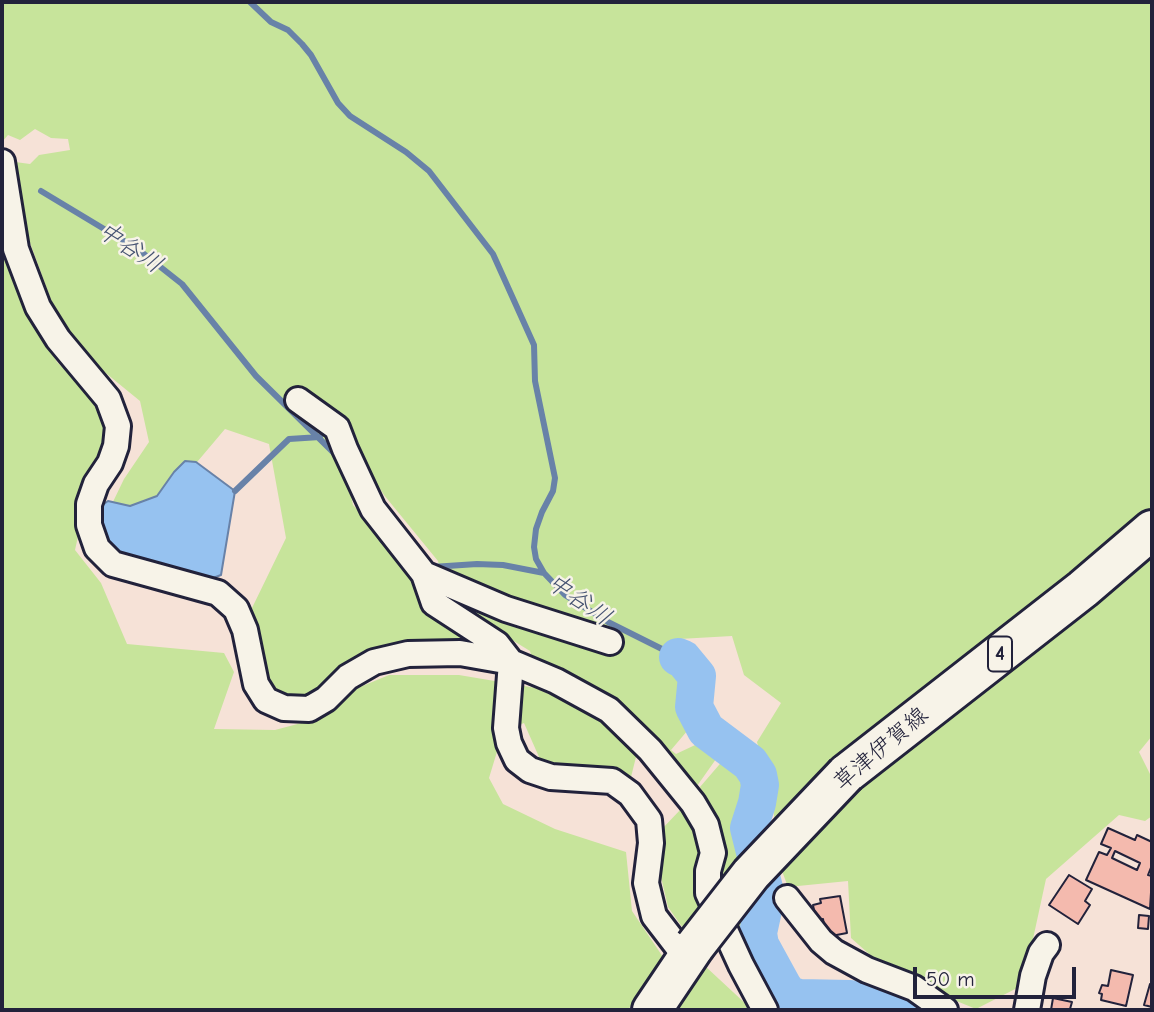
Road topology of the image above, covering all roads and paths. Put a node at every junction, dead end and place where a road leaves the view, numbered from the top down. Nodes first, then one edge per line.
1 (2, 162) edge
2 (298, 400) dead end
3 (1152, 530) edge
4 (424, 573) junction
5 (610, 642) dead end
6 (512, 662) junction
7 (788, 898) dead end
8 (1047, 945) dead end
9 (691, 953) junction
10 (652, 1010) edge
11 (765, 1010) edge
12 (945, 1010) edge
13 (1027, 1010) edge

1 - 6 street
2 - 4 street
3 - 9 main road, 草津伊賀線 / 4, bridge
4 - 5 street
4 - 6 street
6 - 9 street
6 - 11 street
7 - 12 street
8 - 13 street
9 - 10 main road, 草津伊賀線 / 4

